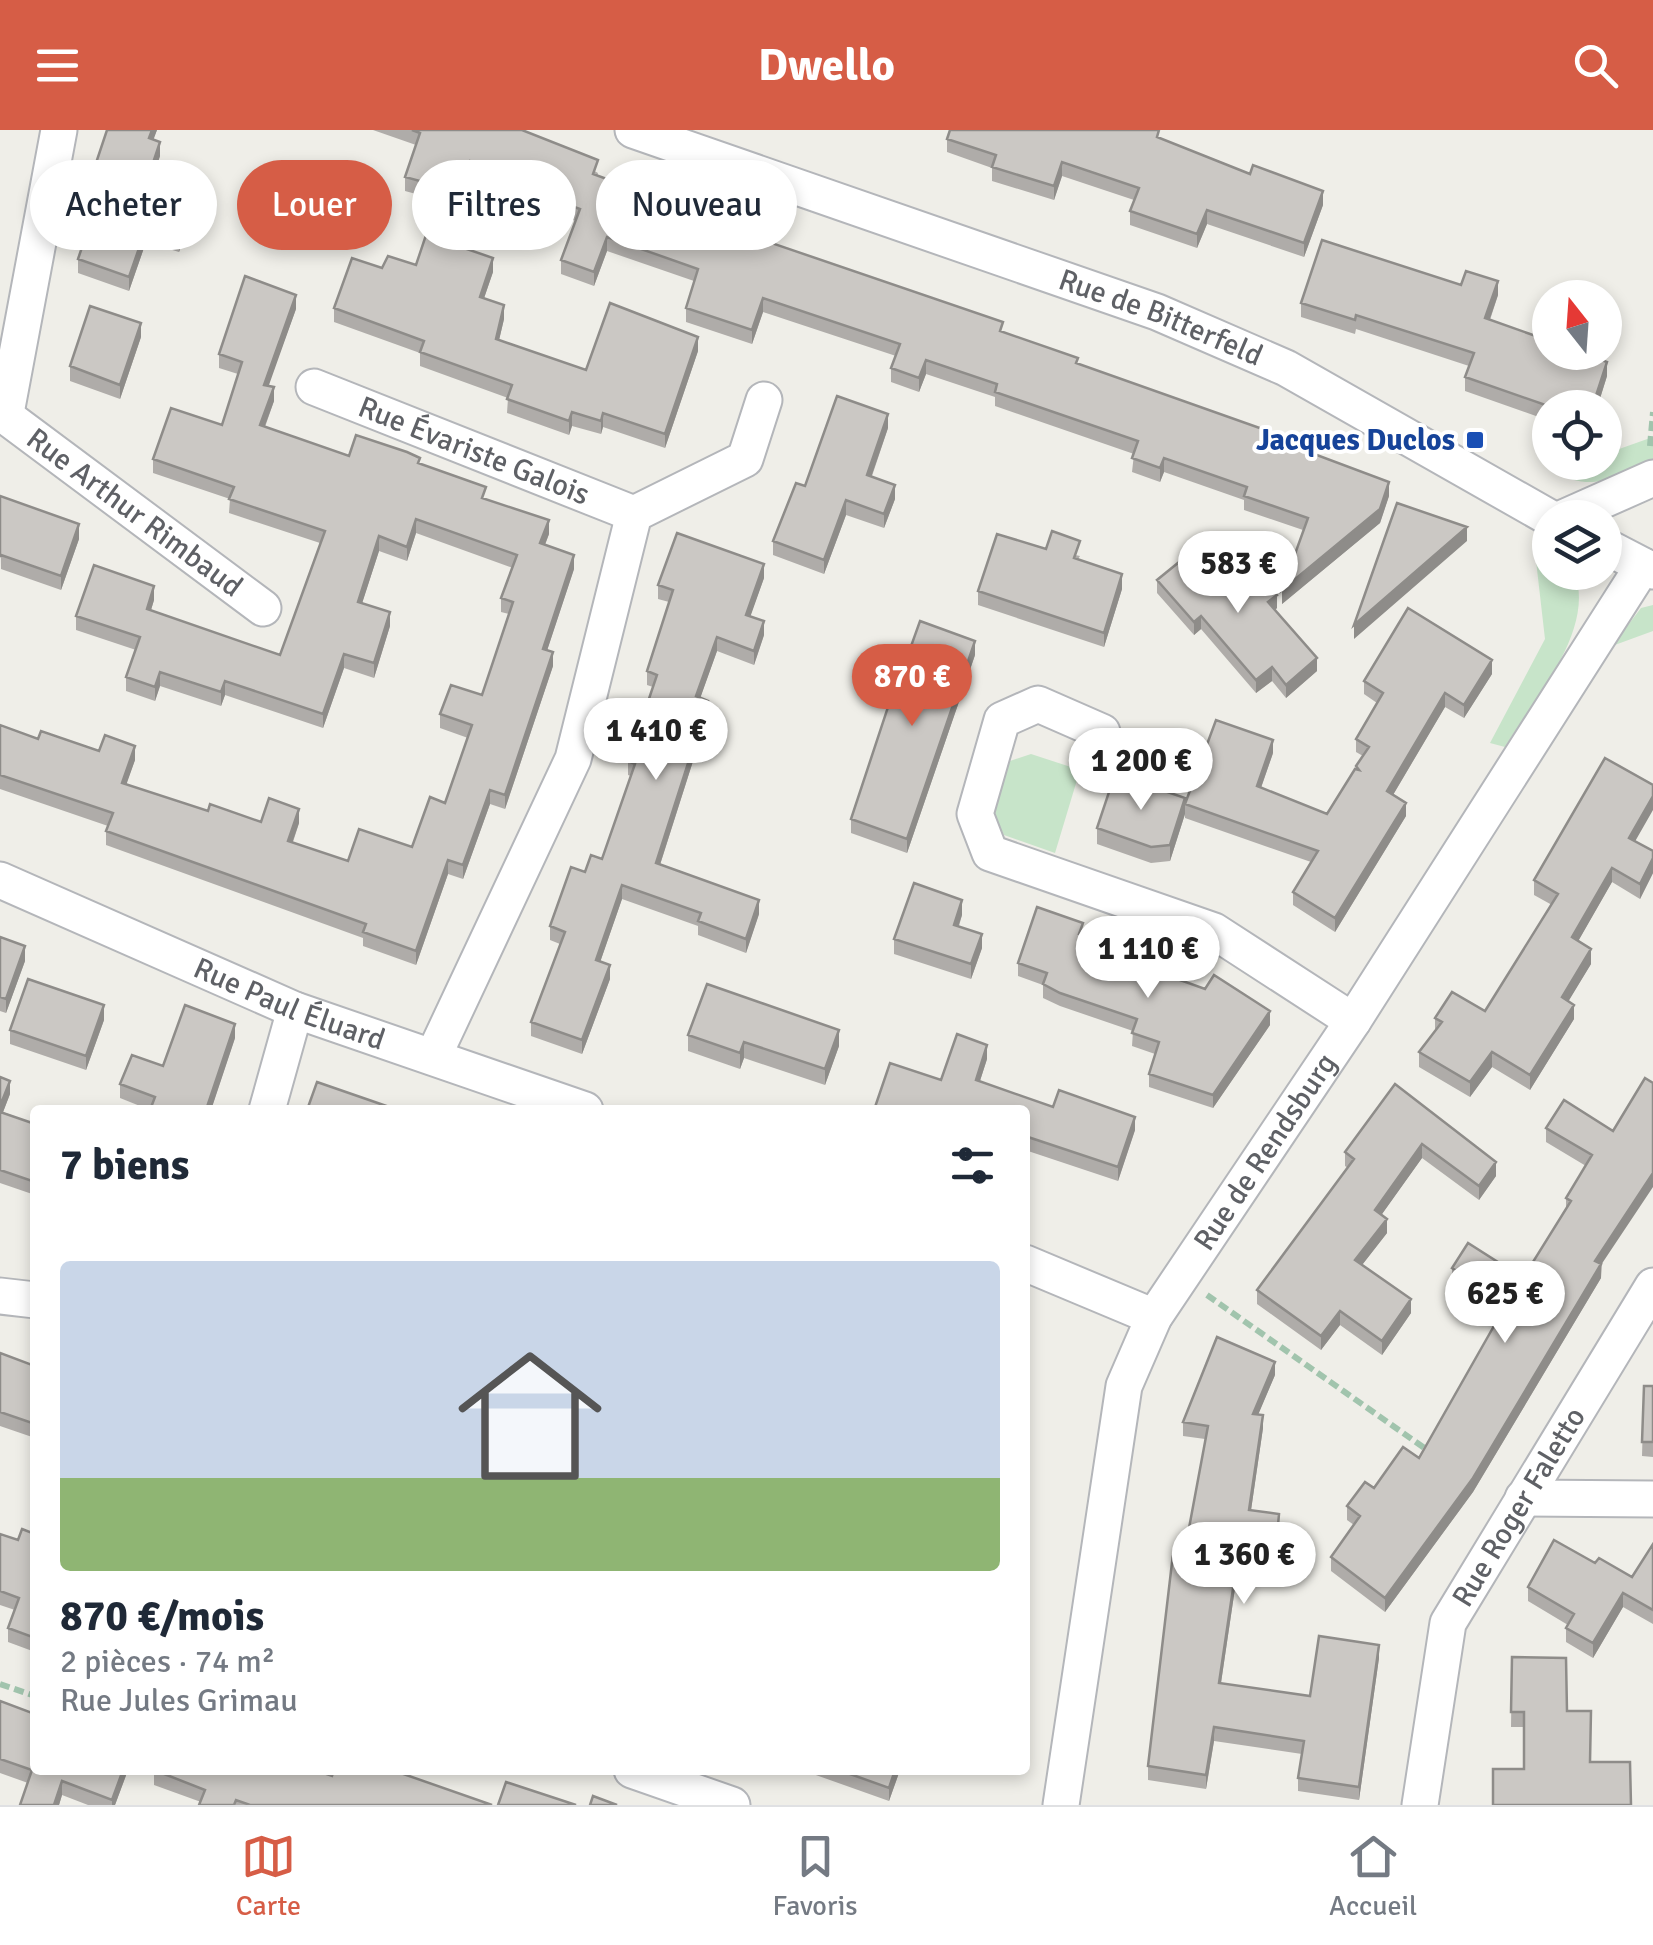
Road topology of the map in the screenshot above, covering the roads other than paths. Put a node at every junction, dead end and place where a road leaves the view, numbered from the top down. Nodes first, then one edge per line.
1 (58, 130) edge
2 (633, 130) edge
3 (314, 387) dead end
4 (764, 400) dead end
5 (3, 413) edge
6 (1653, 478) edge
7 (1604, 500) edge
8 (1532, 508) edge
9 (634, 514) junction
10 (1622, 555) edge
11 (1648, 569) edge
12 (263, 608) dead end
13 (1102, 732) dead end
14 (0, 880) edge
15 (295, 1010) junction
16 (1353, 1021) junction
17 (433, 1057) junction
18 (268, 1105) edge
19 (571, 1105) edge
20 (1030, 1266) edge
21 (1653, 1286) edge
22 (0, 1296) edge
23 (30, 1299) edge
24 (1154, 1317) junction
25 (1524, 1498) junction
26 (1653, 1498) edge
27 (646, 1775) edge
28 (732, 1805) edge
29 (1060, 1805) edge
30 (1420, 1805) edge

1 - 5 street, Rue Arthur Rimbaud
2 - 8 street, Rue de Bitterfeld
3 - 9 street, Rue Évariste Galois
4 - 9 street
5 - 12 street, Rue Arthur Rimbaud
6 - 7 street
9 - 17 street
10 - 11 street
11 - 16 street, Rue de Rendsburg
13 - 16 street
14 - 15 street, Rue Paul Éluard
15 - 17 street, Rue Paul Éluard
15 - 18 street
16 - 24 street, Rue de Rendsburg
17 - 19 street, Rue Paul Éluard
20 - 24 street
21 - 25 street, Rue Roger Faletto
22 - 23 street
24 - 29 street, Rue de Rendsburg
25 - 26 street
25 - 30 street, Rue Roger Faletto
27 - 28 street

